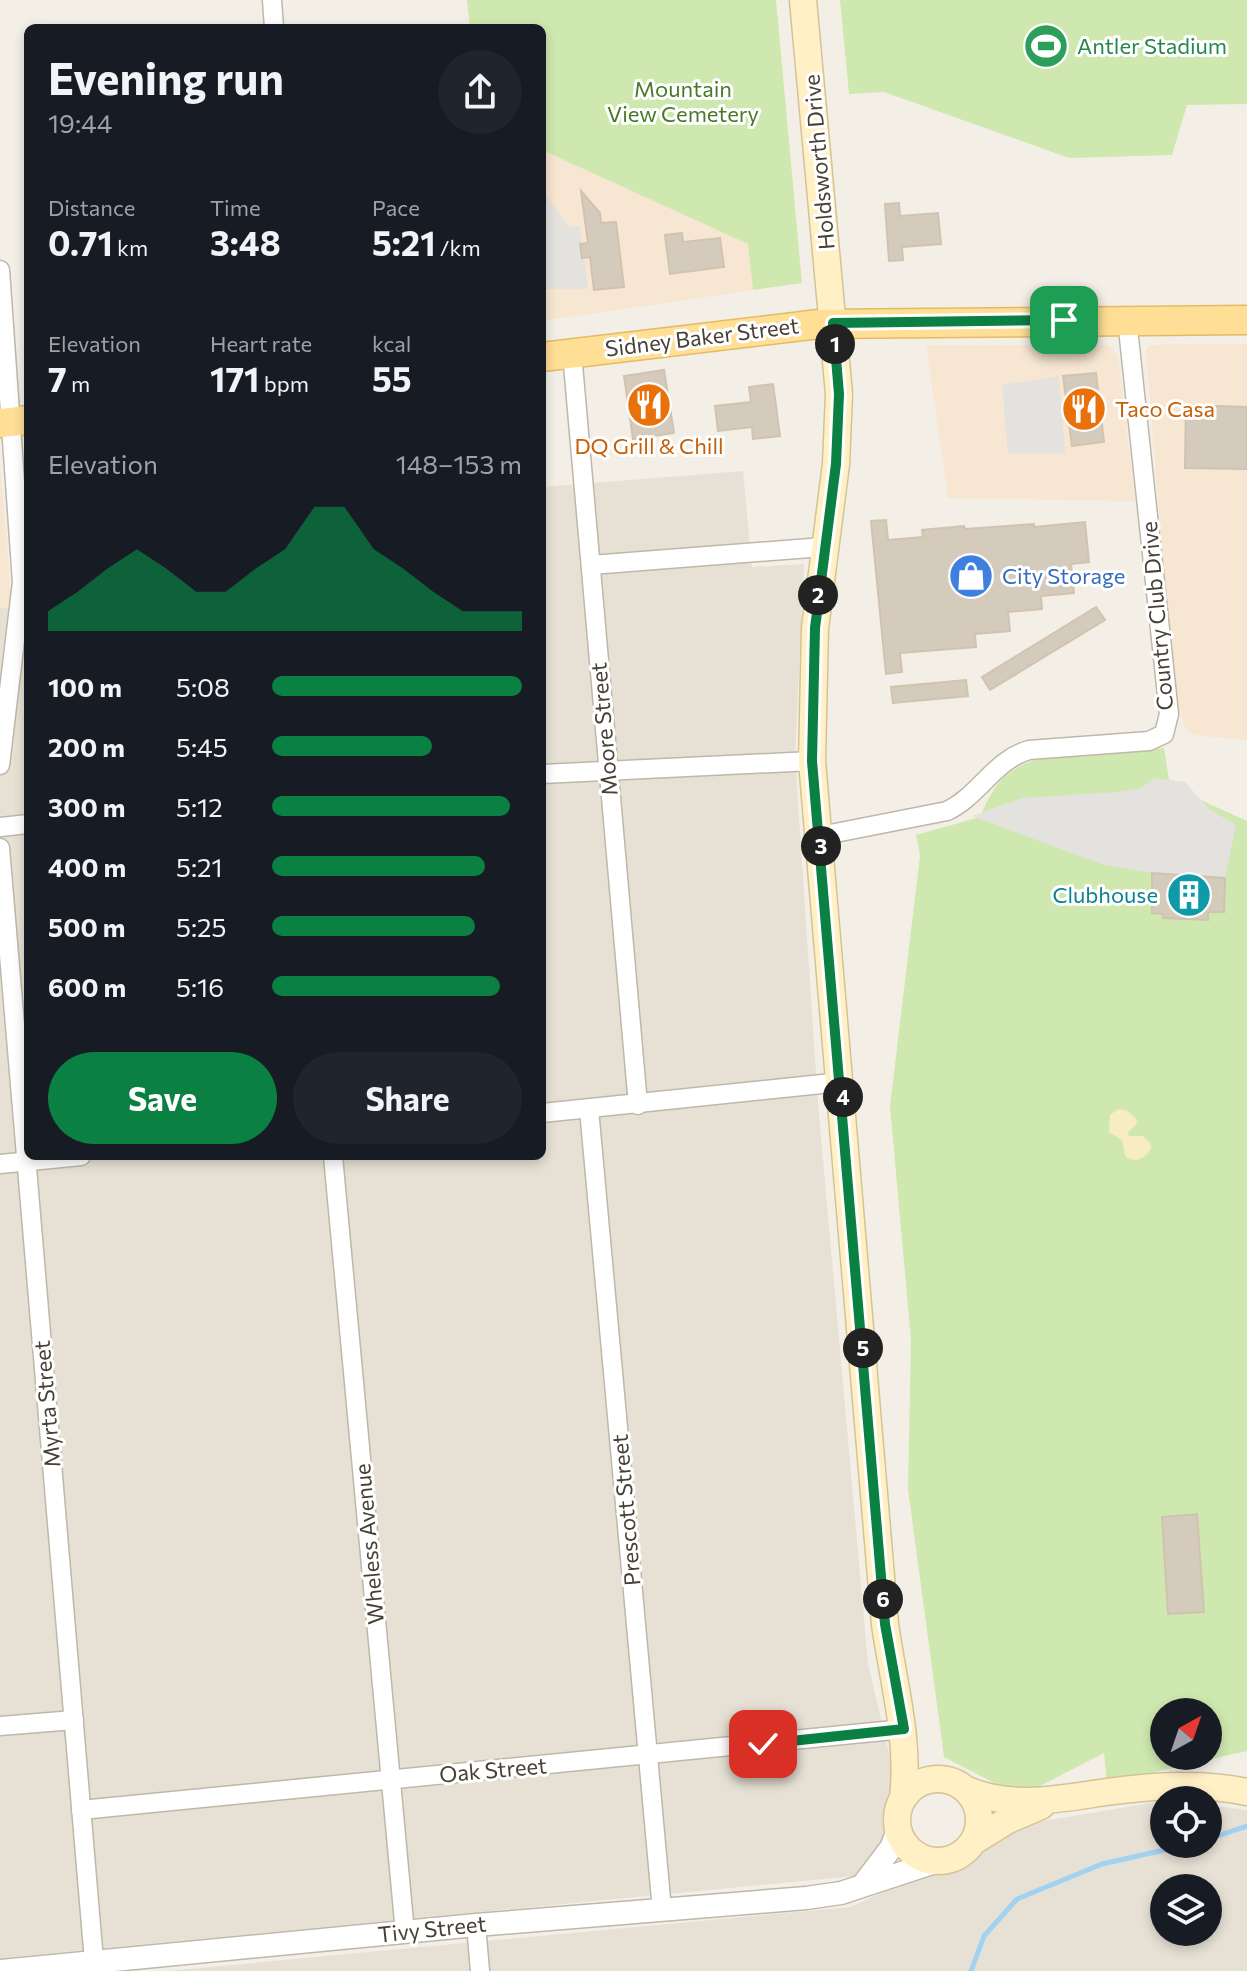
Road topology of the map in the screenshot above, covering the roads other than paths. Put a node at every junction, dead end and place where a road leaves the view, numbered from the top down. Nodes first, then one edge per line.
1 (272, 0) edge
2 (803, 0) edge
3 (274, 24) edge
4 (0, 270) edge
5 (1127, 319) junction
6 (1247, 320) edge
7 (833, 323) junction
8 (572, 353) junction
9 (546, 356) edge
10 (13, 422) edge
11 (823, 547) junction
12 (591, 565) junction
13 (812, 761) junction
14 (0, 765) edge
15 (606, 769) junction
16 (546, 774) edge
17 (24, 824) edge
18 (0, 827) edge
19 (820, 836) junction
20 (0, 848) edge
21 (841, 1082) junction
22 (638, 1105) junction
23 (589, 1109) junction
24 (546, 1113) edge
25 (24, 1126) edge
26 (38, 1160) edge
27 (333, 1160) edge
28 (27, 1161) junction
29 (0, 1164) edge
30 (74, 1720) junction
31 (0, 1726) edge
32 (904, 1729) junction
33 (648, 1756) junction
34 (943, 1779) junction
35 (390, 1780) junction
36 (967, 1790) junction
37 (1247, 1792) edge
38 (903, 1798) junction
39 (1048, 1803) junction
40 (81, 1810) junction
41 (898, 1831) junction
42 (974, 1841) junction
43 (938, 1861) junction
44 (863, 1885) junction
45 (662, 1910) junction
46 (476, 1925) junction
47 (405, 1933) junction
48 (94, 1961) junction
49 (134, 1964) edge
50 (0, 1971) edge
51 (480, 1971) edge

1 - 3 street
2 - 7 main road, Holdsworth Drive
4 - 10 street
5 - 6 main road, Sidney Baker Street
5 - 7 main road, Sidney Baker Street
5 - 19 street, Country Club Drive
7 - 8 main road, Sidney Baker Street
7 - 11 main road, Holdsworth Drive
8 - 9 main road, Sidney Baker Street
8 - 12 street, Moore Street
10 - 14 street
11 - 12 street
11 - 13 main road, Holdsworth Drive
12 - 15 street, Moore Street
13 - 15 street
13 - 19 main road, Holdsworth Drive
15 - 16 street
15 - 22 street, Moore Street
17 - 18 street
19 - 21 main road, Holdsworth Drive
20 - 25 street, Myrta Street
21 - 22 street
21 - 32 main road, Holdsworth Drive
22 - 23 street
23 - 24 street
23 - 33 street, Prescott Street
26 - 28 street
27 - 35 street, Wheless Avenue
28 - 29 street
28 - 30 street, Myrta Street
30 - 31 street
30 - 40 street, Myrta Street
32 - 33 street, Oak Street
32 - 34 main road
32 - 38 main road, Holdsworth Drive
33 - 35 street, Oak Street
33 - 45 street, Prescott Street
34 - 36 main road
34 - 38 main road
35 - 40 street, Oak Street
35 - 47 street, Wheless Avenue
36 - 39 main road
36 - 42 main road
37 - 39 main road
38 - 41 main road
39 - 42 main road
40 - 48 street, Myrta Street
41 - 43 main road
41 - 44 street
42 - 43 main road
43 - 44 street, Tivy Street
44 - 45 street, Tivy Street
45 - 46 street, Tivy Street
46 - 47 street, Tivy Street
46 - 51 street
47 - 49 street, Tivy Street
48 - 49 street, Tivy Street
48 - 50 street, Tivy Street

